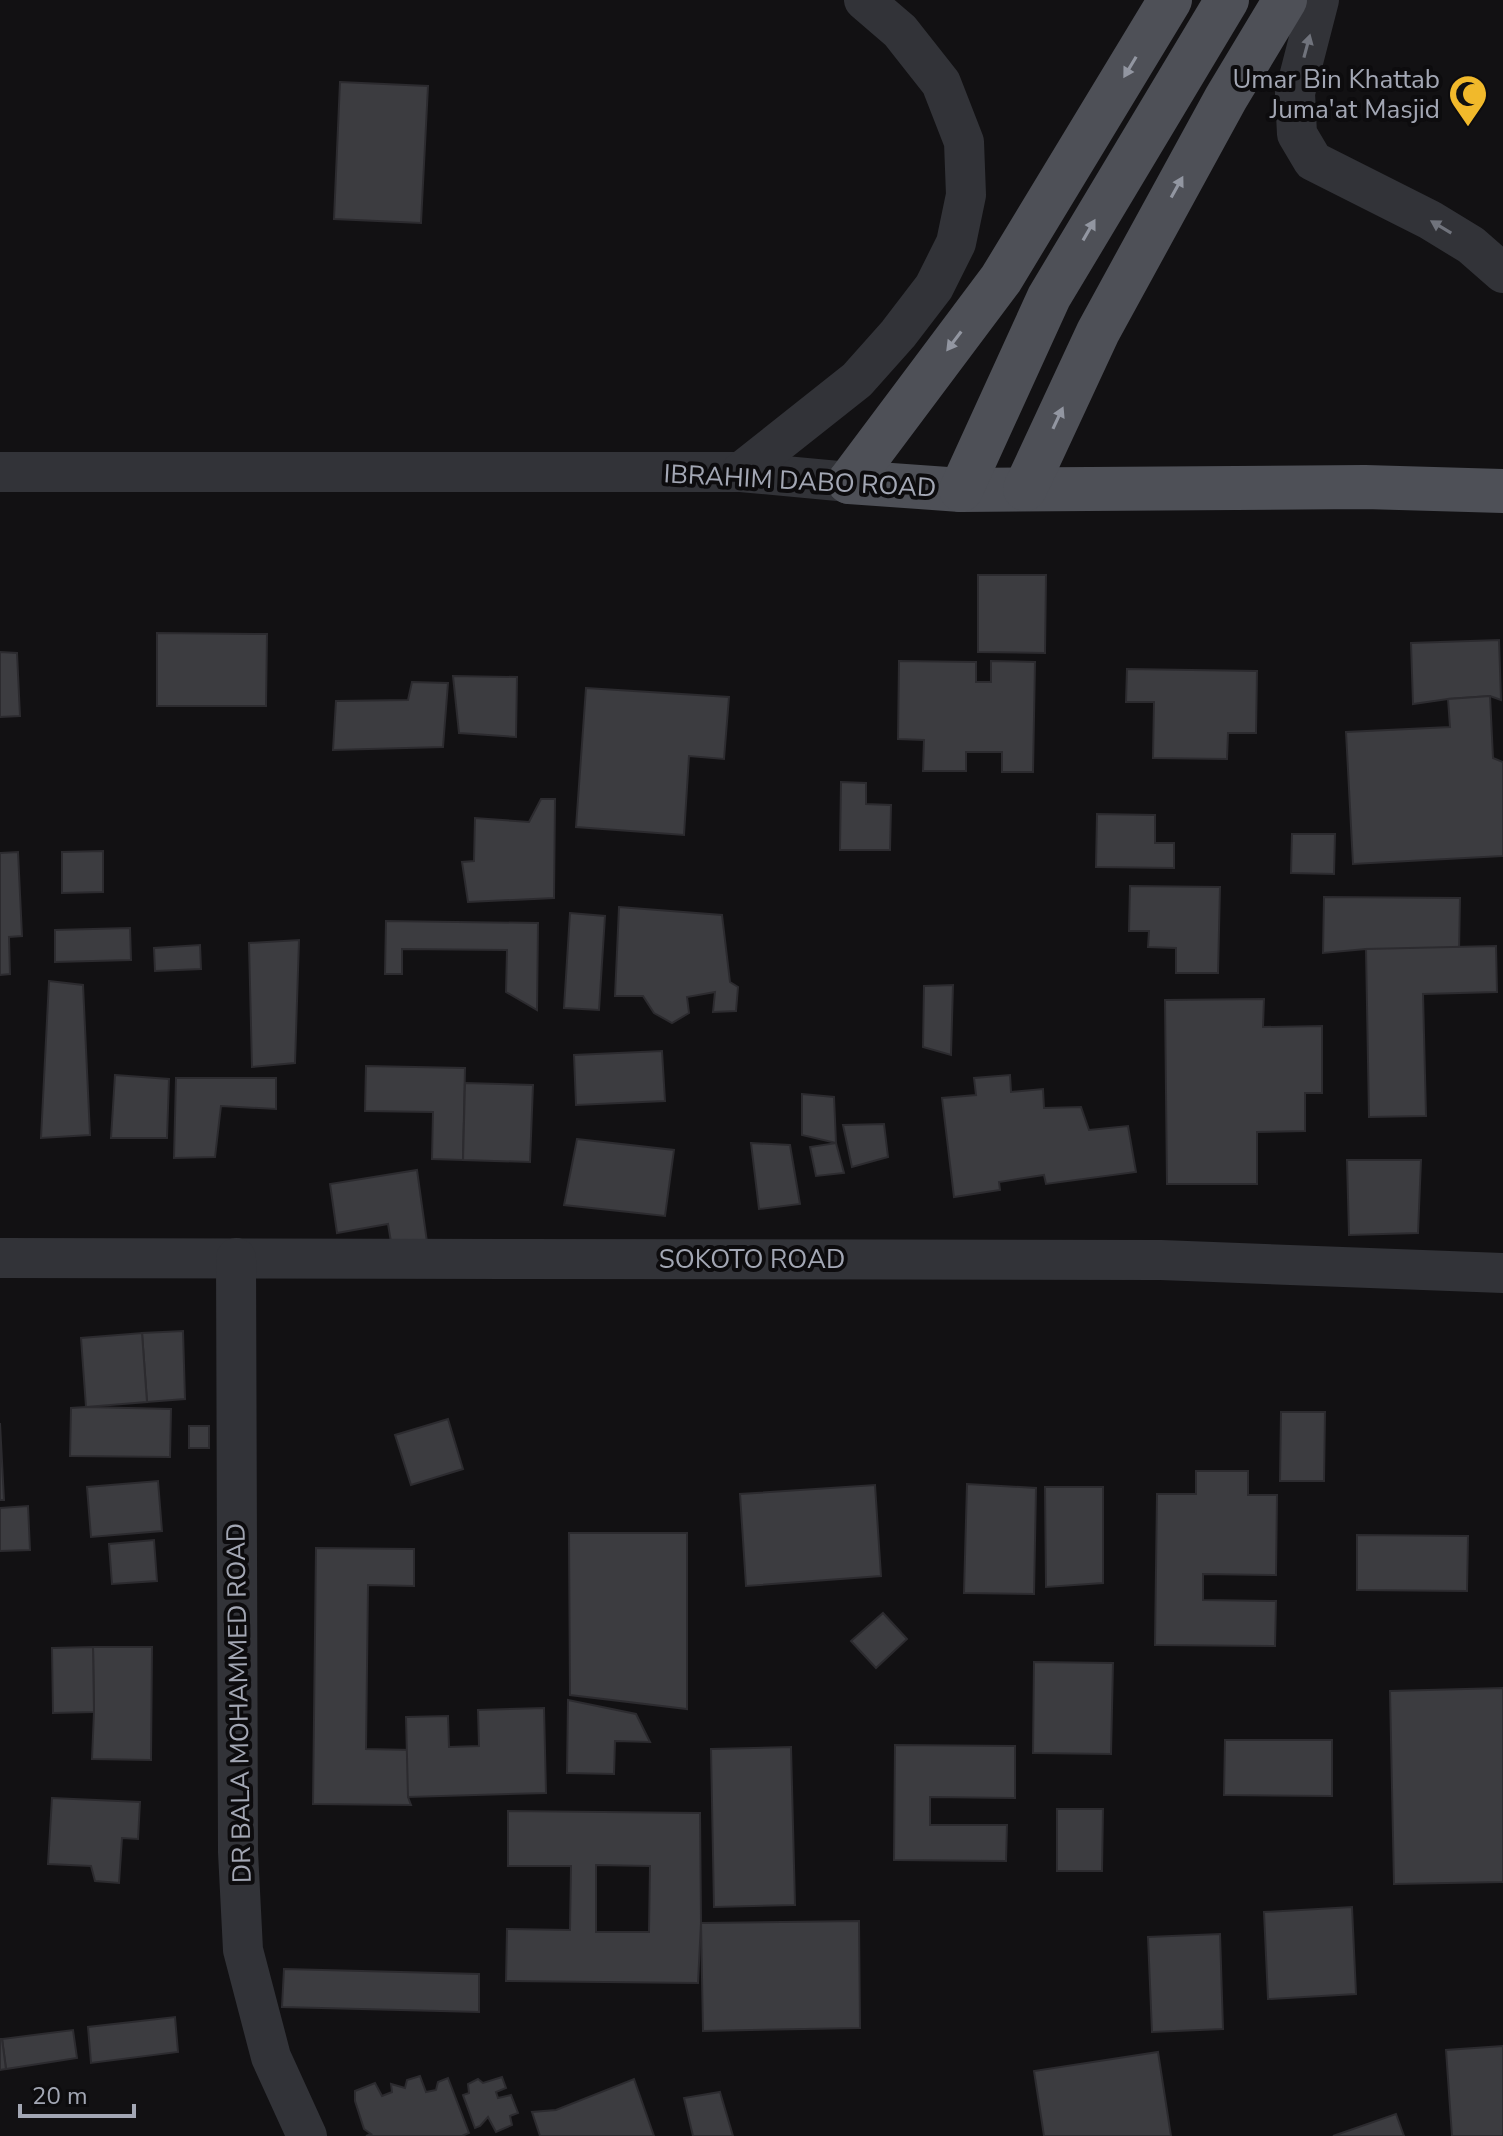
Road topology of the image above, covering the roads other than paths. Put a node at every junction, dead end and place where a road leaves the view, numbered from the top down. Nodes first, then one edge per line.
1 (864, 0) edge
2 (1170, 0) edge
3 (1227, 0) edge
4 (1285, 0) edge
5 (1319, 0) edge
6 (1503, 273) edge
7 (0, 472) edge
8 (741, 472) junction
9 (849, 482) junction
10 (1025, 489) junction
11 (961, 490) junction
12 (1503, 491) edge
13 (0, 1258) edge
14 (236, 1258) junction
15 (1503, 1273) edge
16 (307, 2136) edge

1 - 8 street
2 -> 9 main road
11 -> 3 main road
10 -> 4 main road
6 -> 5 street
7 - 8 street, IBRAHIM DABO ROAD
8 - 9 street, IBRAHIM DABO ROAD
9 - 11 main road, IBRAHIM DABO ROAD
10 - 11 main road, IBRAHIM DABO ROAD
10 - 12 main road, IBRAHIM DABO ROAD
13 - 14 street, SOKOTO ROAD
14 - 15 street, SOKOTO ROAD
14 - 16 street, DR BALA MOHAMMED ROAD

